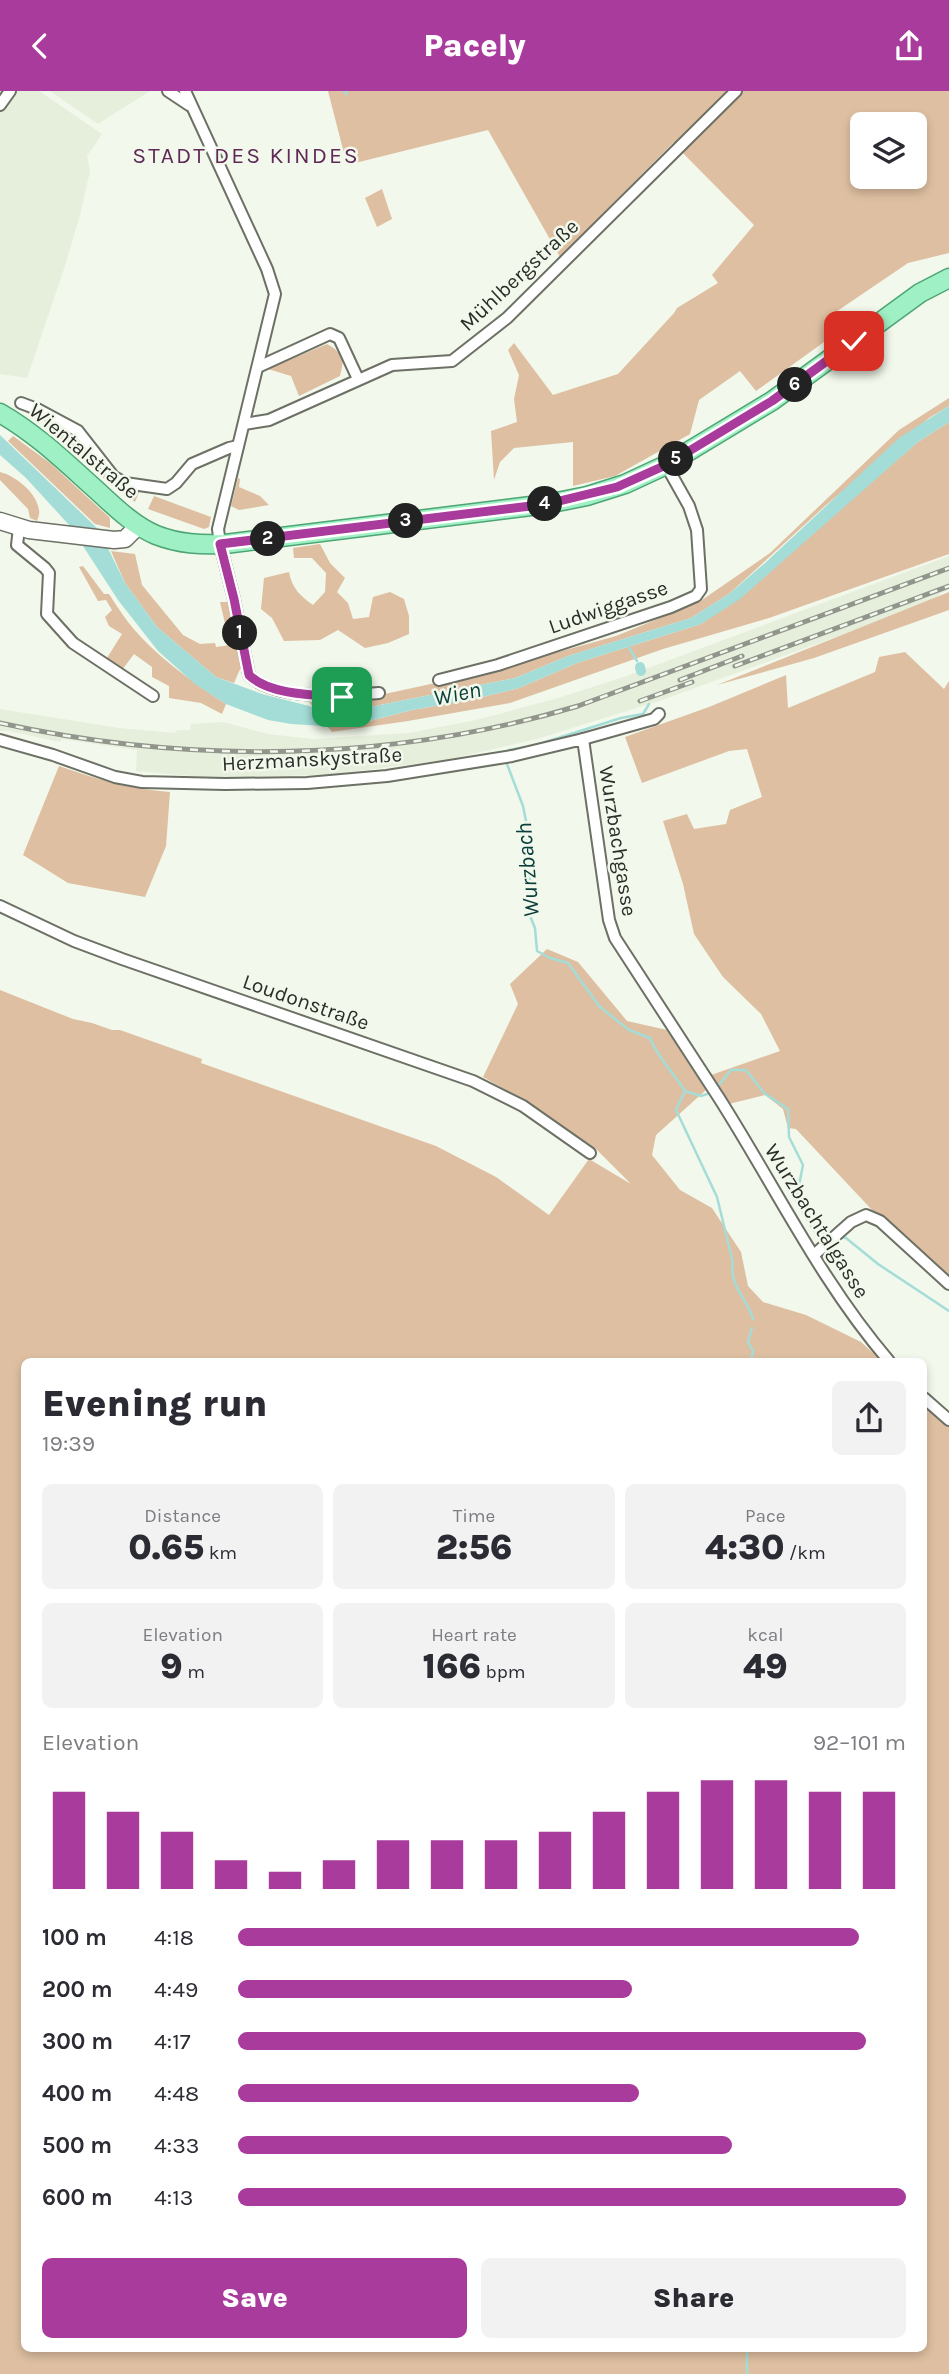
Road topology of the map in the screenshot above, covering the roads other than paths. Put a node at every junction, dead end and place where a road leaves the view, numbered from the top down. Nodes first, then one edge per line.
1 (10, 91) edge
2 (168, 91) edge
3 (185, 91) edge
4 (736, 91) edge
5 (0, 105) edge
6 (192, 106) junction
7 (949, 278) edge
8 (258, 367) junction
9 (358, 379) junction
10 (21, 403) dead end
11 (0, 413) edge
12 (244, 424) junction
13 (238, 446) junction
14 (666, 465) junction
15 (0, 521) edge
16 (139, 525) junction
17 (19, 528) junction
18 (220, 544) junction
19 (439, 680) dead end
20 (379, 693) dead end
21 (153, 696) dead end
22 (659, 714) dead end
23 (583, 739) junction
24 (0, 740) edge
25 (495, 758) joint
26 (0, 906) edge
27 (719, 1098) joint
28 (590, 1153) dead end
29 (815, 1254) junction
30 (949, 1284) edge
31 (887, 1358) edge
32 (927, 1401) edge
33 (949, 1420) edge

1 - 5 street
2 - 6 street
3 - 6 street
4 - 9 street, Mühlbergstraße
6 - 8 street
7 - 14 main road, Wientalstraße
8 - 9 street
8 - 12 street
9 - 12 street, Mühlbergstraße
10 - 13 street
11 - 16 main road, Wientalstraße
12 - 13 street
13 - 18 street
14 - 18 main road, Wientalstraße
14 - 19 street, Ludwiggasse
15 - 17 main road
16 - 17 main road
16 - 18 main road, Wientalstraße
17 - 21 street
18 - 20 street
22 - 23 street
23 - 25 street, Wurzbachgasse
23 - 27 street, Wurzbachgasse
24 - 25 street, Herzmanskystraße
26 - 28 street, Loudonstraße
27 - 29 street, Wurzbachtalgasse
29 - 30 street
29 - 31 street, Wurzbachtalgasse
32 - 33 street

